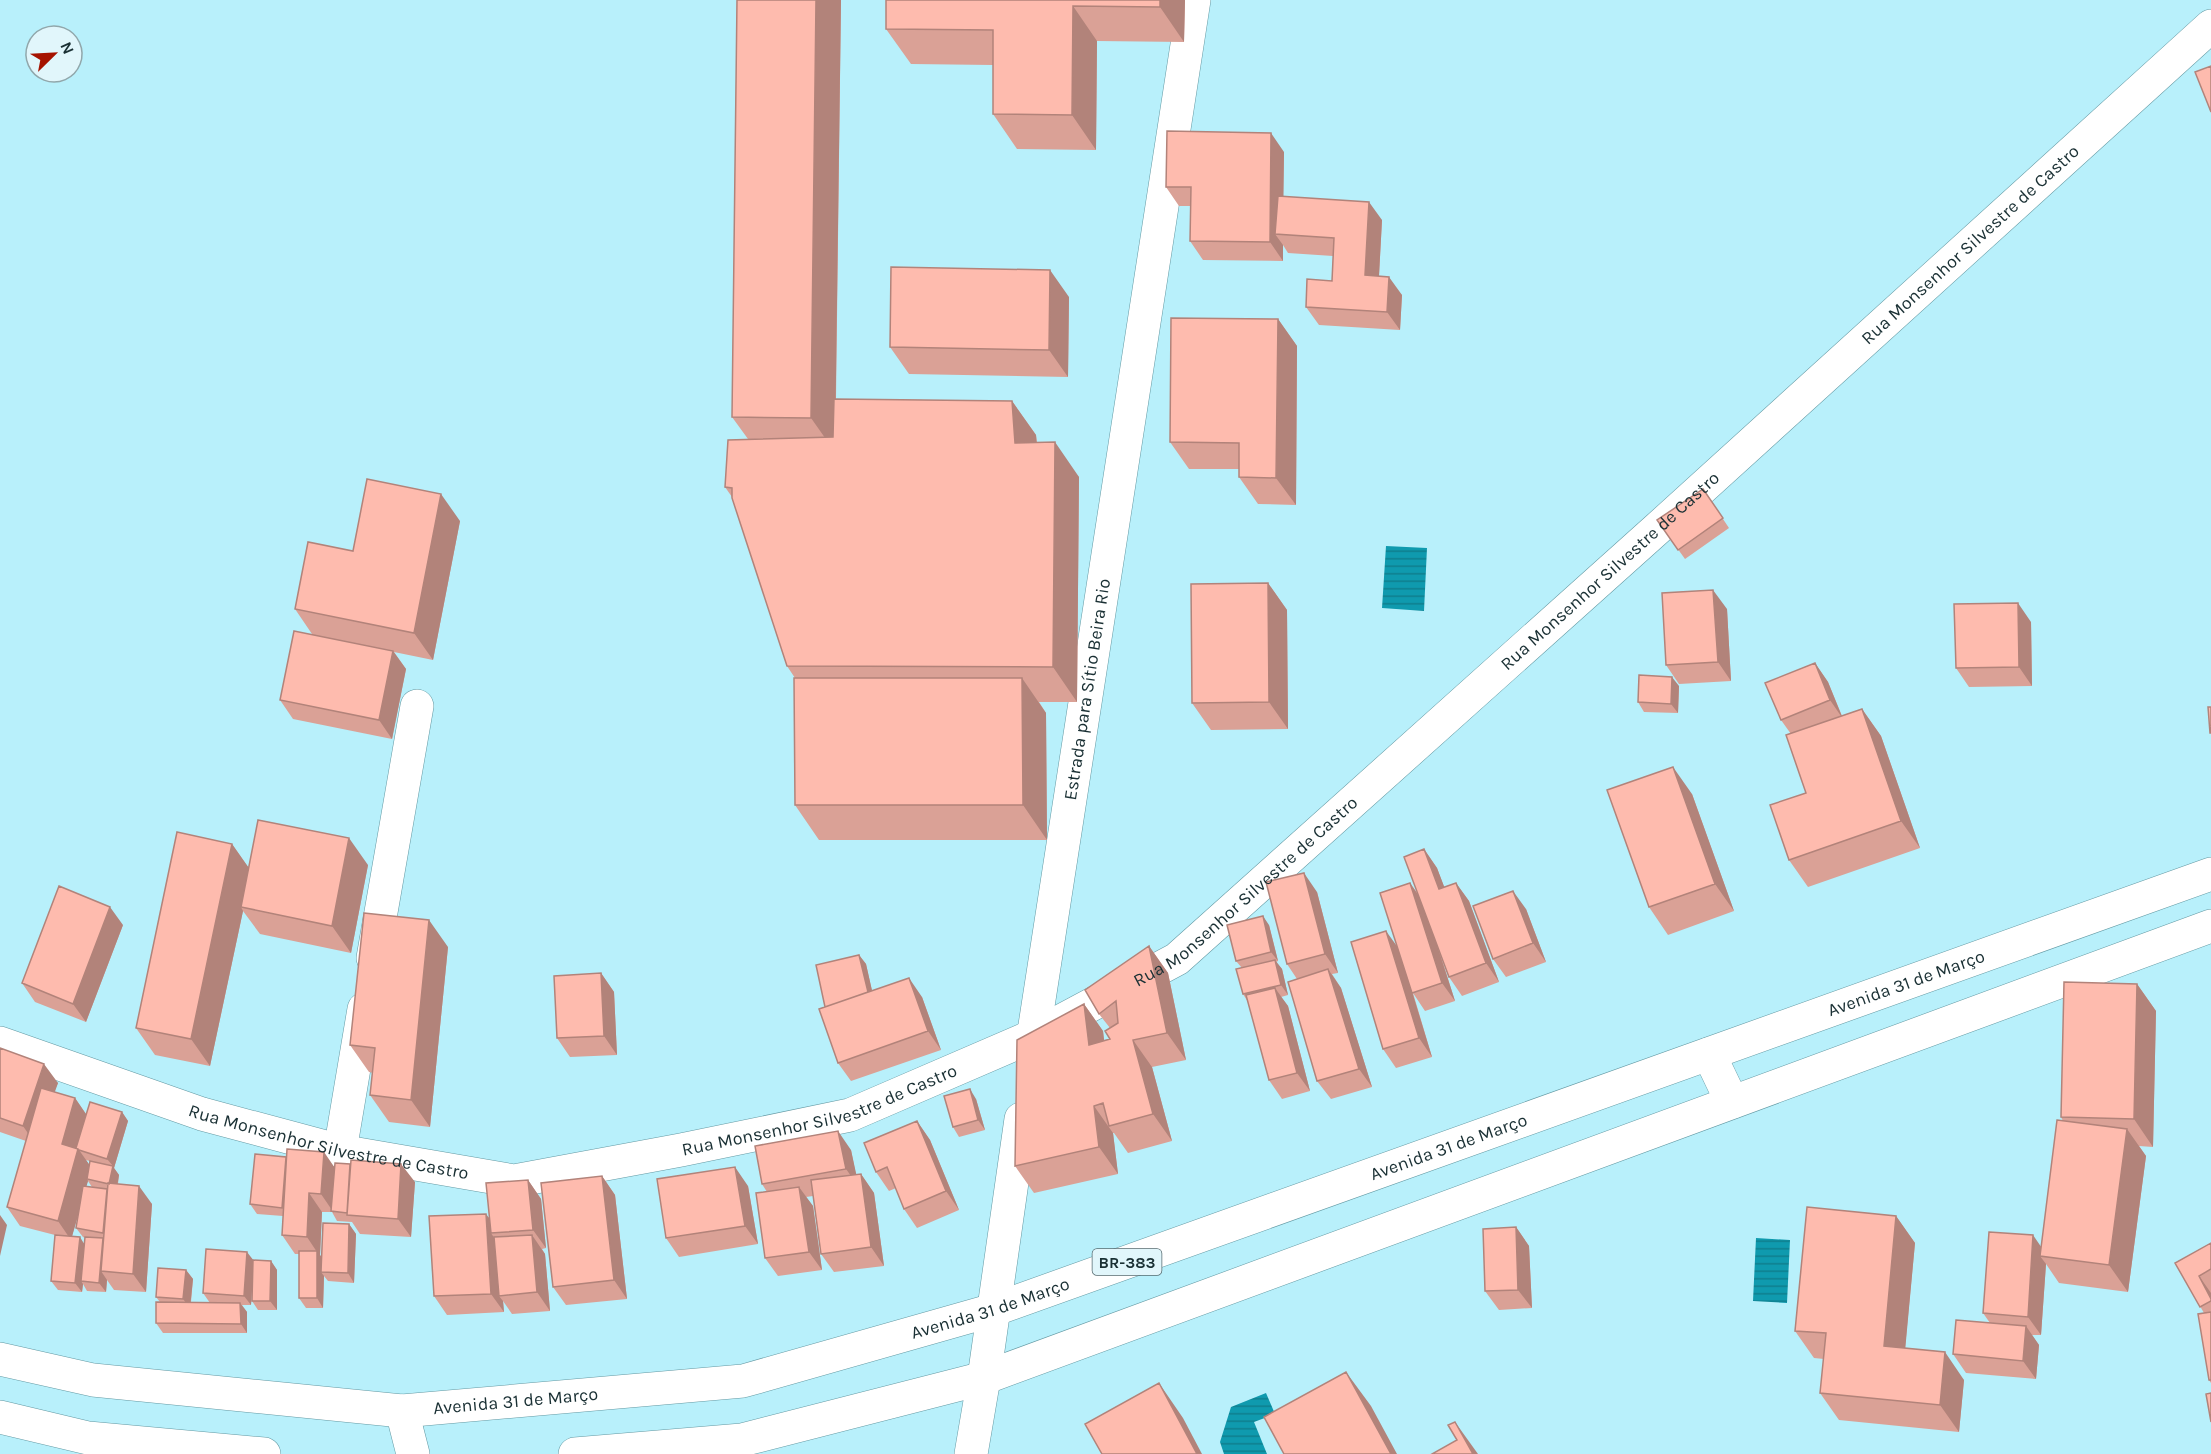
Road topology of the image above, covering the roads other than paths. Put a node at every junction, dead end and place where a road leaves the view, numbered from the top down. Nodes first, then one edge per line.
1 (1194, 0) edge
2 (2211, 26) edge
3 (417, 705) dead end
4 (2211, 874) edge
5 (2211, 926) edge
6 (1034, 1036) junction
7 (0, 1042) edge
8 (1709, 1054) junction
9 (1732, 1102) junction
10 (340, 1151) junction
11 (993, 1310) junction
12 (0, 1359) edge
13 (984, 1378) junction
14 (402, 1411) junction
15 (0, 1417) edge
16 (264, 1454) edge
17 (413, 1454) edge
18 (575, 1454) edge
19 (971, 1454) edge

1 - 6 street, Estrada para Sítio Beira Rio
2 - 6 street, Rua Monsenhor Silvestre de Castro
3 - 10 street
4 - 8 street, Avenida 31 de Março / BR-383
5 - 9 street
6 - 10 street, Rua Monsenhor Silvestre de Castro
6 - 11 street, Estrada para Sítio Beira Rio
7 - 10 street, Rua Monsenhor Silvestre de Castro
8 - 9 street
8 - 11 street, Avenida 31 de Março / BR-383
9 - 13 street
11 - 13 street, Estrada para Sítio Beira Rio
11 - 14 street, Avenida 31 de Março / BR-383
12 - 14 street, Avenida 31 de Março / BR-383
13 - 18 street
13 - 19 street, Estrada para Sítio Beira Rio
14 - 17 street
15 - 16 street

